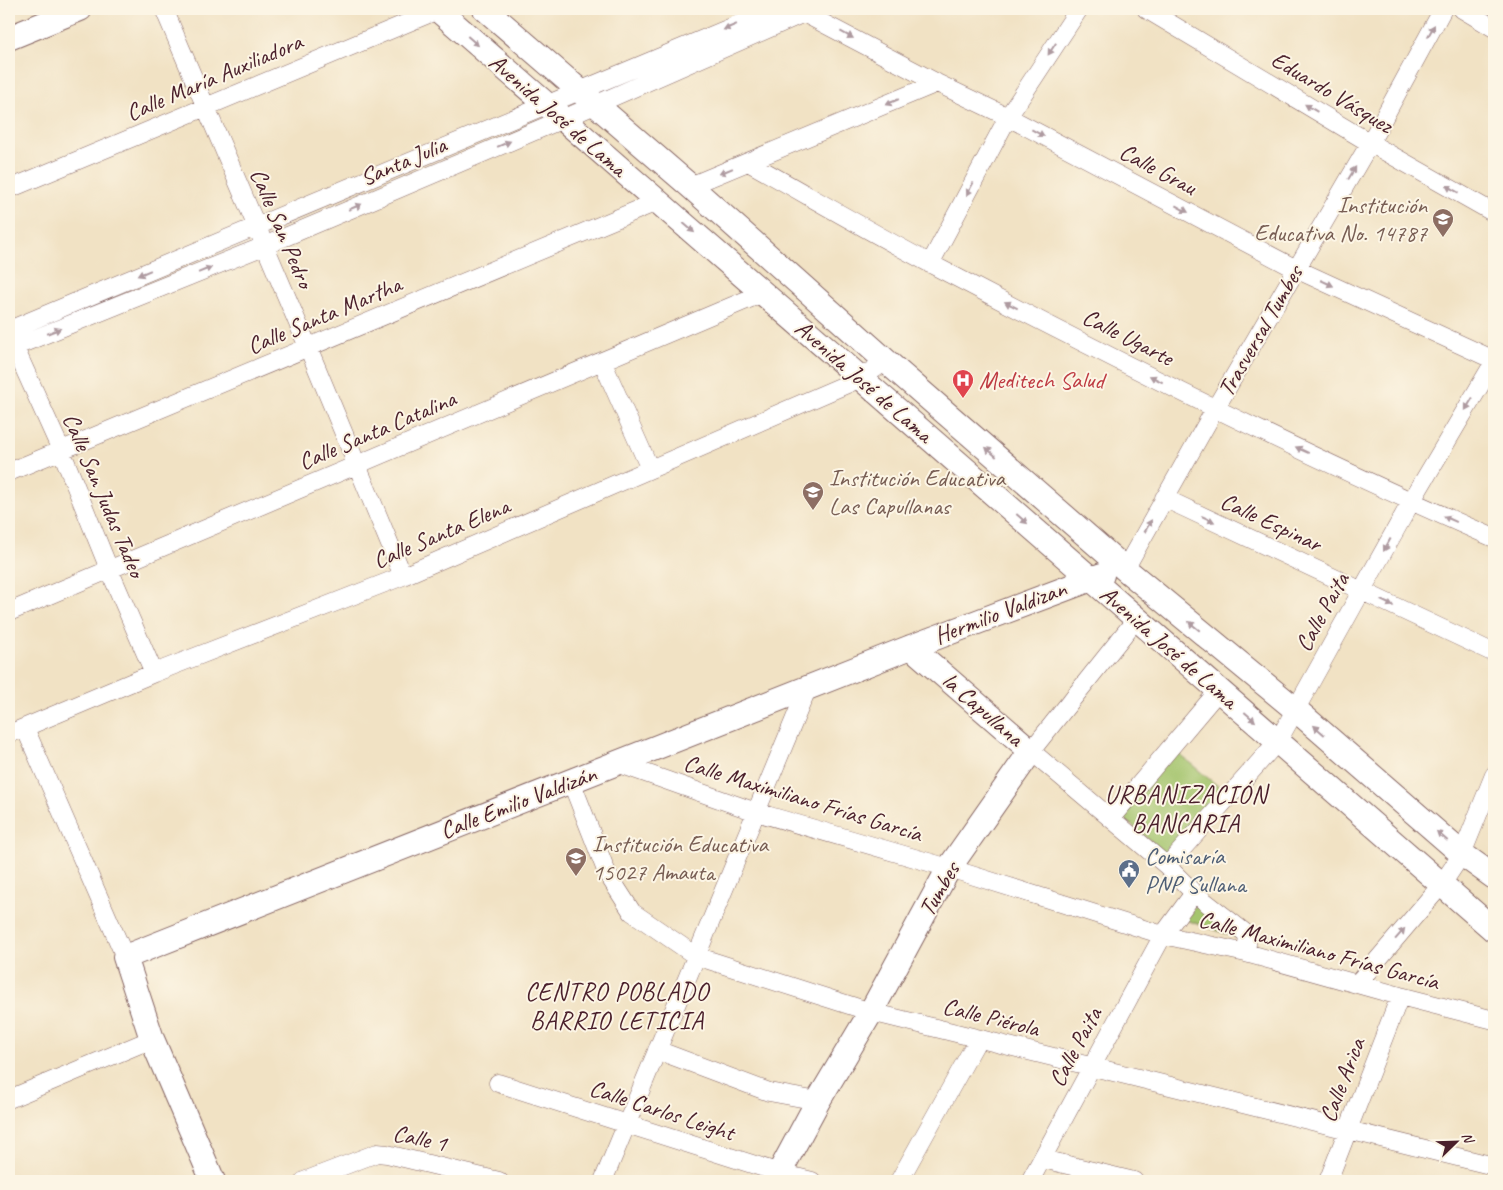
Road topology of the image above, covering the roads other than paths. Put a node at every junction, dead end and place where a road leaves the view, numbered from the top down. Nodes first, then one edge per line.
1 (80, 9) edge
2 (164, 9) edge
3 (437, 9) edge
4 (485, 9) edge
5 (774, 9) edge
6 (1079, 9) edge
7 (1146, 9) edge
8 (1443, 9) edge
9 (1462, 9) edge
10 (804, 10) edge
11 (1494, 28) edge
12 (9, 38) edge
13 (937, 83) junction
14 (586, 98) junction
15 (204, 107) junction
16 (554, 112) junction
17 (1008, 117) junction
18 (1370, 143) junction
19 (748, 162) junction
20 (690, 186) junction
21 (9, 189) edge
22 (658, 202) junction
23 (1494, 213) edge
24 (256, 226) junction
25 (264, 246) junction
26 (930, 264) junction
27 (1296, 269) junction
28 (763, 293) junction
29 (10, 340) edge
30 (308, 347) junction
31 (602, 361) junction
32 (1494, 361) edge
33 (886, 362) junction
34 (861, 378) junction
35 (1215, 409) junction
36 (61, 450) junction
37 (356, 465) junction
38 (650, 468) junction
39 (9, 472) edge
40 (1164, 498) junction
41 (1411, 502) junction
42 (1494, 538) edge
43 (1125, 569) junction
44 (108, 570) junction
45 (403, 576) junction
46 (1090, 578) junction
47 (1362, 591) junction
48 (9, 612) edge
49 (1137, 618) junction
50 (911, 647) junction
51 (1494, 653) edge
52 (154, 673) junction
53 (808, 687) junction
54 (1219, 690) junction
55 (1295, 709) junction
56 (17, 731) edge
57 (1278, 742) junction
58 (1032, 752) junction
59 (618, 762) junction
60 (1494, 774) edge
61 (571, 781) junction
62 (756, 812) junction
63 (1111, 818) junction
64 (1462, 854) junction
65 (1167, 866) junction
66 (949, 868) junction
67 (1494, 877) edge
68 (1442, 884) junction
69 (1194, 893) junction
70 (1494, 930) edge
71 (1163, 935) junction
72 (1246, 953) junction
73 (696, 956) junction
74 (125, 957) junction
75 (1357, 984) junction
76 (1400, 996) junction
77 (871, 1012) junction
78 (1494, 1020) edge
79 (152, 1039) junction
80 (978, 1039) junction
81 (657, 1050) junction
82 (1090, 1067) junction
83 (498, 1083) dead end
84 (9, 1099) edge
85 (818, 1101) junction
86 (627, 1123) junction
87 (1347, 1131) junction
88 (1043, 1159) junction
89 (1494, 1166) edge
90 (777, 1177) edge
91 (213, 1181) edge
92 (304, 1181) edge
93 (499, 1181) edge
94 (602, 1181) edge
95 (812, 1181) edge
96 (899, 1181) edge
97 (1030, 1181) edge
98 (1134, 1181) edge
99 (1328, 1181) edge

1 - 12 main road
2 - 15 street, Calle San Pedro
3 - 15 street, Calle María Auxiliadora
3 -> 16 main road, Avenida José de Lama
4 - 14 main road, Avenida José de Lama
5 -> 14 street, Santa Julia
6 -> 17 street
18 -> 7 street, Eduardo Vásquez
18 -> 8 street, Trasversal Tumbes
9 - 11 street
10 -> 13 street, Calle Grau
10 - 14 street, Santa Julia
13 - 17 street, Calle Grau
13 -> 19 street
14 - 16 street, Santa Julia
14 - 20 main road, Avenida José de Lama
15 - 21 street, Calle María Auxiliadora
15 - 24 street, Calle San Pedro
16 - 22 main road, Avenida José de Lama
16 - 24 street, Santa Julia
25 -> 16 street, Santa Julia
17 -> 26 street
17 -> 27 street, Calle Grau
23 -> 18 street, Eduardo Vásquez
27 -> 18 street, Trasversal Tumbes
19 -> 20 street
19 - 26 street, Calle Ugarte
20 - 33 main road, Avenida José de Lama
22 -> 28 main road, Avenida José de Lama
22 - 30 street, Calle Santa Martha
24 - 25 street, Calle San Pedro
24 -> 29 street, Santa Julia
29 -> 25 street, Santa Julia
25 - 30 street, Calle San Pedro
35 -> 26 street, Calle Ugarte
27 -> 32 street, Calle Grau
27 - 35 street, Trasversal Tumbes
28 - 31 street, Calle Santa Catalina
28 - 34 main road, Avenida José de Lama
29 - 36 street, Calle San Judas Tadeo
30 - 36 street, Calle Santa Martha
30 - 37 street, Calle San Pedro
31 - 37 street, Calle Santa Catalina
31 - 38 street
32 -> 41 street, Calle Paita
33 - 34 street, Calle Santa Elena
43 -> 33 main road, Avenida José de Lama
34 - 38 street, Calle Santa Elena
34 -> 46 main road, Avenida José de Lama
35 - 40 street, Trasversal Tumbes
41 -> 35 street, Calle Ugarte
36 - 39 street, Calle Santa Martha
36 - 44 street, Calle San Judas Tadeo
37 - 44 street, Calle Santa Catalina
37 - 45 street, Calle San Pedro
38 - 45 street, Calle Santa Elena
43 -> 40 street, Trasversal Tumbes
40 -> 47 street, Calle Espinar
42 -> 41 street, Calle Ugarte
41 -> 47 street, Calle Paita
43 - 46 main road
55 -> 43 main road, Avenida José de Lama
44 - 48 street, Calle Santa Catalina
44 - 52 street, Calle San Judas Tadeo
45 - 52 street, Calle Santa Elena
46 - 49 main road, Avenida José de Lama
46 - 50 main road, Hermilio Valdizan
47 -> 51 street, Calle Espinar
47 - 55 street, Calle Paita
49 - 54 main road, Avenida José de Lama
49 - 58 street, Tumbes
50 - 53 main road, Calle Emilio Valdizán
50 - 58 main road, la Capullana
52 - 56 street, Calle Santa Elena
53 - 59 main road, Calle Emilio Valdizán
53 - 62 street
54 -> 57 main road, Avenida José de Lama
54 - 63 street
55 - 57 street, Calle Paita
64 -> 55 main road, Avenida José de Lama
56 - 74 street
57 - 65 street, Calle Paita
57 - 68 main road, Avenida José de Lama
58 - 63 street
58 - 66 main road, Tumbes
59 - 61 main road, Calle Emilio Valdizán
59 - 62 street, Calle Maximiliano Frías García
60 - 64 street
61 - 73 street, Calle Piérola
61 - 74 main road, Calle Emilio Valdizán
62 - 66 street, Calle Maximiliano Frías García
62 - 73 street
63 - 65 street
64 - 67 main road, Avenida José de Lama
64 - 68 street
65 - 69 street
66 - 71 street, Calle Maximiliano Frías García
66 - 77 main road, Tumbes
68 - 70 main road, Avenida José de Lama
75 -> 68 street
69 - 71 street, Calle Paita
69 - 72 street
71 - 72 street, Calle Maximiliano Frías García
71 - 82 street, Calle Paita
72 - 75 street, Calle Maximiliano Frías García
73 - 77 street, Calle Piérola
73 - 81 street
74 - 79 main road
75 - 76 street, Calle Maximiliano Frías García
76 - 78 street, Calle Maximiliano Frías García
76 - 87 street, Calle Arica
77 - 80 street, Calle Piérola
77 - 85 main road, Tumbes
79 - 84 street
79 - 91 main road
80 - 82 street, Calle Piérola
80 - 96 street
81 - 85 street
81 - 86 street
82 - 87 street, Calle Piérola
82 - 88 street, Calle Paita
83 - 86 street, Calle Carlos Leight
85 - 90 main road, Tumbes
86 - 90 street, Calle Carlos Leight
86 - 94 street
87 - 89 street, Calle Piérola
87 - 99 street, Calle Arica
88 - 97 street, Calle Paita
88 - 98 street
90 - 95 street, Calle Carlos Leight
92 - 93 street, Calle 1

